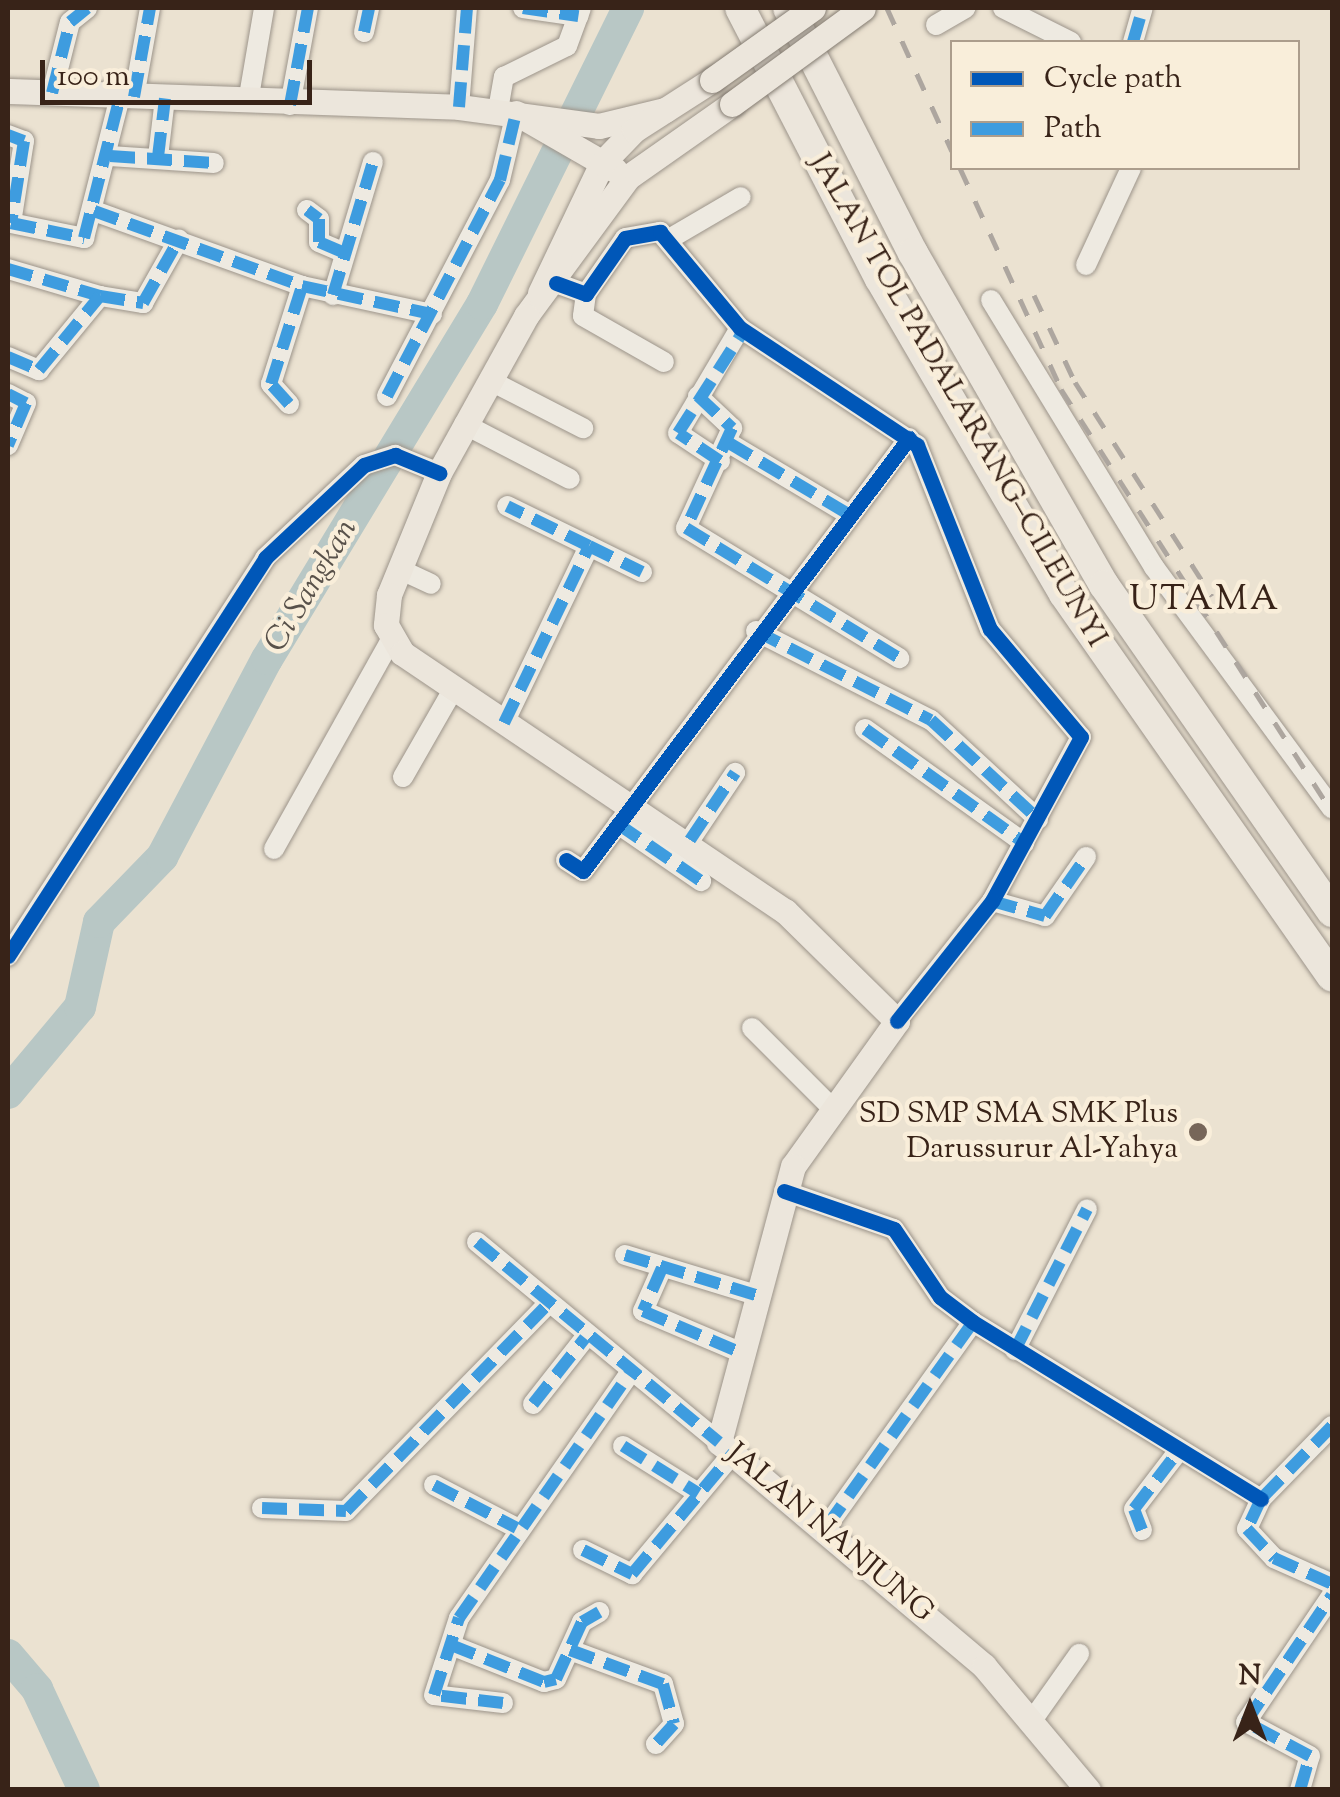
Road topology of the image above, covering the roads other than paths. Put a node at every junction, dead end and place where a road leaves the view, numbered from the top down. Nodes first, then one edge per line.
1 (87, 8) edge
2 (150, 8) edge
3 (264, 8) edge
4 (308, 8) edge
5 (369, 8) edge
6 (467, 8) edge
7 (522, 8) edge
8 (740, 8) edge
9 (788, 8) edge
10 (813, 8) edge
11 (863, 8) edge
12 (964, 8) edge
13 (1002, 8) edge
14 (1143, 8) edge
15 (579, 12) edge
16 (936, 25) dead end
17 (364, 32) dead end
18 (1068, 40) edge
19 (1134, 40) edge
20 (8, 91) edge
21 (52, 92) junction
22 (127, 97) junction
23 (165, 98) junction
24 (248, 102) junction
25 (290, 105) junction
26 (460, 107) junction
27 (664, 110) junction
28 (519, 115) junction
29 (8, 135) edge
30 (578, 135) junction
31 (110, 156) junction
32 (158, 157) junction
33 (372, 162) dead end
34 (602, 162) junction
35 (214, 163) dead end
36 (1130, 170) edge
37 (628, 177) junction
38 (740, 197) dead end
39 (307, 210) dead end
40 (94, 211) junction
41 (9, 228) edge
42 (179, 239) junction
43 (669, 239) junction
44 (346, 252) junction
45 (1086, 265) dead end
46 (8, 269) edge
47 (302, 286) junction
48 (547, 291) junction
49 (333, 294) junction
50 (586, 294) junction
51 (100, 296) junction
52 (991, 300) dead end
53 (432, 314) junction
54 (740, 328) junction
55 (8, 357) edge
56 (664, 362) dead end
57 (39, 370) junction
58 (489, 380) junction
59 (387, 396) dead end
60 (698, 396) junction
61 (17, 398) edge
62 (289, 404) dead end
63 (464, 424) junction
64 (582, 428) dead end
65 (909, 438) junction
66 (8, 445) edge
67 (725, 452) junction
68 (439, 473) junction
69 (570, 479) dead end
70 (507, 506) dead end
71 (850, 514) junction
72 (590, 546) junction
73 (399, 569) junction
74 (642, 572) dead end
75 (431, 584) dead end
76 (788, 590) junction
77 (756, 632) junction
78 (391, 640) junction
79 (899, 658) dead end
80 (454, 688) junction
81 (504, 722) junction
82 (865, 729) dead end
83 (735, 773) dead end
84 (403, 776) dead end
85 (634, 803) junction
86 (1332, 808) edge
87 (1038, 818) junction
88 (618, 824) junction
89 (690, 840) junction
90 (1024, 843) junction
91 (274, 849) dead end
92 (1086, 857) dead end
93 (566, 860) dead end
94 (702, 881) dead end
95 (992, 901) junction
96 (1332, 912) edge
97 (8, 956) edge
98 (1332, 977) edge
99 (897, 1020) junction
100 (752, 1028) dead end
101 (829, 1105) junction
102 (784, 1192) junction
103 (1087, 1208) dead end
104 (477, 1242) dead end
105 (625, 1255) dead end
106 (662, 1268) junction
107 (759, 1296) junction
108 (546, 1306) junction
109 (972, 1322) junction
110 (585, 1338) junction
111 (1016, 1350) junction
112 (745, 1354) junction
113 (630, 1374) junction
114 (533, 1404) dead end
115 (1332, 1426) edge
116 (623, 1446) dead end
117 (726, 1447) junction
118 (1178, 1454) junction
119 (434, 1485) dead end
120 (698, 1493) junction
121 (1261, 1499) junction
122 (262, 1508) dead end
123 (827, 1526) junction
124 (518, 1528) junction
125 (1142, 1530) dead end
126 (582, 1550) dead end
127 (1332, 1584) edge
128 (1332, 1595) edge
129 (600, 1612) dead end
130 (451, 1646) junction
131 (570, 1650) junction
132 (1080, 1654) dead end
133 (503, 1703) dead end
134 (1033, 1719) junction
135 (656, 1744) dead end
136 (1088, 1790) edge
137 (1300, 1790) edge

1 - 21 street
2 - 22 street
3 - 24 street
4 - 25 street
5 - 17 street
6 - 26 street
7 - 15 street
8 - 98 highway, JALAN TOL PADALARANG–CILEUNYI
9 - 96 highway, JALAN TOL PADALARANG–CILEUNYI
10 - 27 main road, bridge
11 - 37 main road, bridge
12 - 16 street
13 - 18 street
14 - 19 street
15 - 28 street
20 - 21 main road
21 - 22 main road
22 - 23 main road
22 - 31 street
23 - 24 main road
23 - 32 street
24 - 25 main road
25 - 26 main road
26 - 28 main road
27 - 30 main road
27 - 34 main road
28 - 30 main road
28 - 53 street
29 - 41 street
30 - 34 main road
31 - 32 street
31 - 40 street
32 - 35 street
33 - 44 street
34 - 37 main road
34 - 48 main road
36 - 45 street
37 - 48 main road
38 - 43 street
39 - 44 street
40 - 41 street
40 - 42 street
42 - 47 street
42 - 51 street
43 - 50 street
43 - 54 street
44 - 49 street
46 - 51 street
47 - 49 street
47 - 62 street
48 - 50 street
48 - 58 main road
49 - 53 street
50 - 56 street
51 - 57 street
52 - 86 street
53 - 59 street
54 - 60 street
54 - 65 street
55 - 57 street
57 - 61 street
58 - 63 main road
58 - 64 street
60 - 67 street
60 - 67 street
61 - 66 street
63 - 68 main road
63 - 69 street
65 - 71 street
65 - 87 street
67 - 71 street
67 - 76 street
68 - 73 main road
68 - 97 street
70 - 72 street
71 - 76 street
72 - 74 street
72 - 81 street
73 - 75 street
73 - 78 main road
76 - 77 street
76 - 79 street
77 - 85 street
77 - 87 street
78 - 80 main road
78 - 91 street
80 - 81 main road
80 - 84 street
81 - 85 main road
82 - 90 street
83 - 89 street
85 - 88 street
85 - 89 main road
87 - 90 street
88 - 93 street
88 - 94 street
89 - 99 main road
90 - 95 street
92 - 95 street
95 - 99 street
99 - 101 main road, JALAN NANJUNG
100 - 101 street
101 - 102 main road, JALAN NANJUNG
102 - 107 main road, JALAN NANJUNG
102 - 109 street
103 - 111 street
104 - 108 street
105 - 106 street
106 - 107 street
106 - 112 street
107 - 112 main road, JALAN NANJUNG
108 - 110 street
108 - 122 street
109 - 111 street
109 - 123 street
110 - 113 street
110 - 114 street
111 - 118 street
112 - 117 main road, JALAN NANJUNG
113 - 117 street
113 - 124 street
115 - 121 street
116 - 120 street
117 - 120 street
117 - 123 main road, JALAN NANJUNG
118 - 121 street
118 - 125 street
119 - 124 street
120 - 126 street
121 - 127 street
123 - 134 main road, JALAN NANJUNG
124 - 130 street
128 - 137 street
129 - 131 street
130 - 131 street
130 - 133 street
131 - 135 street
132 - 134 street
134 - 136 main road, JALAN NANJUNG

